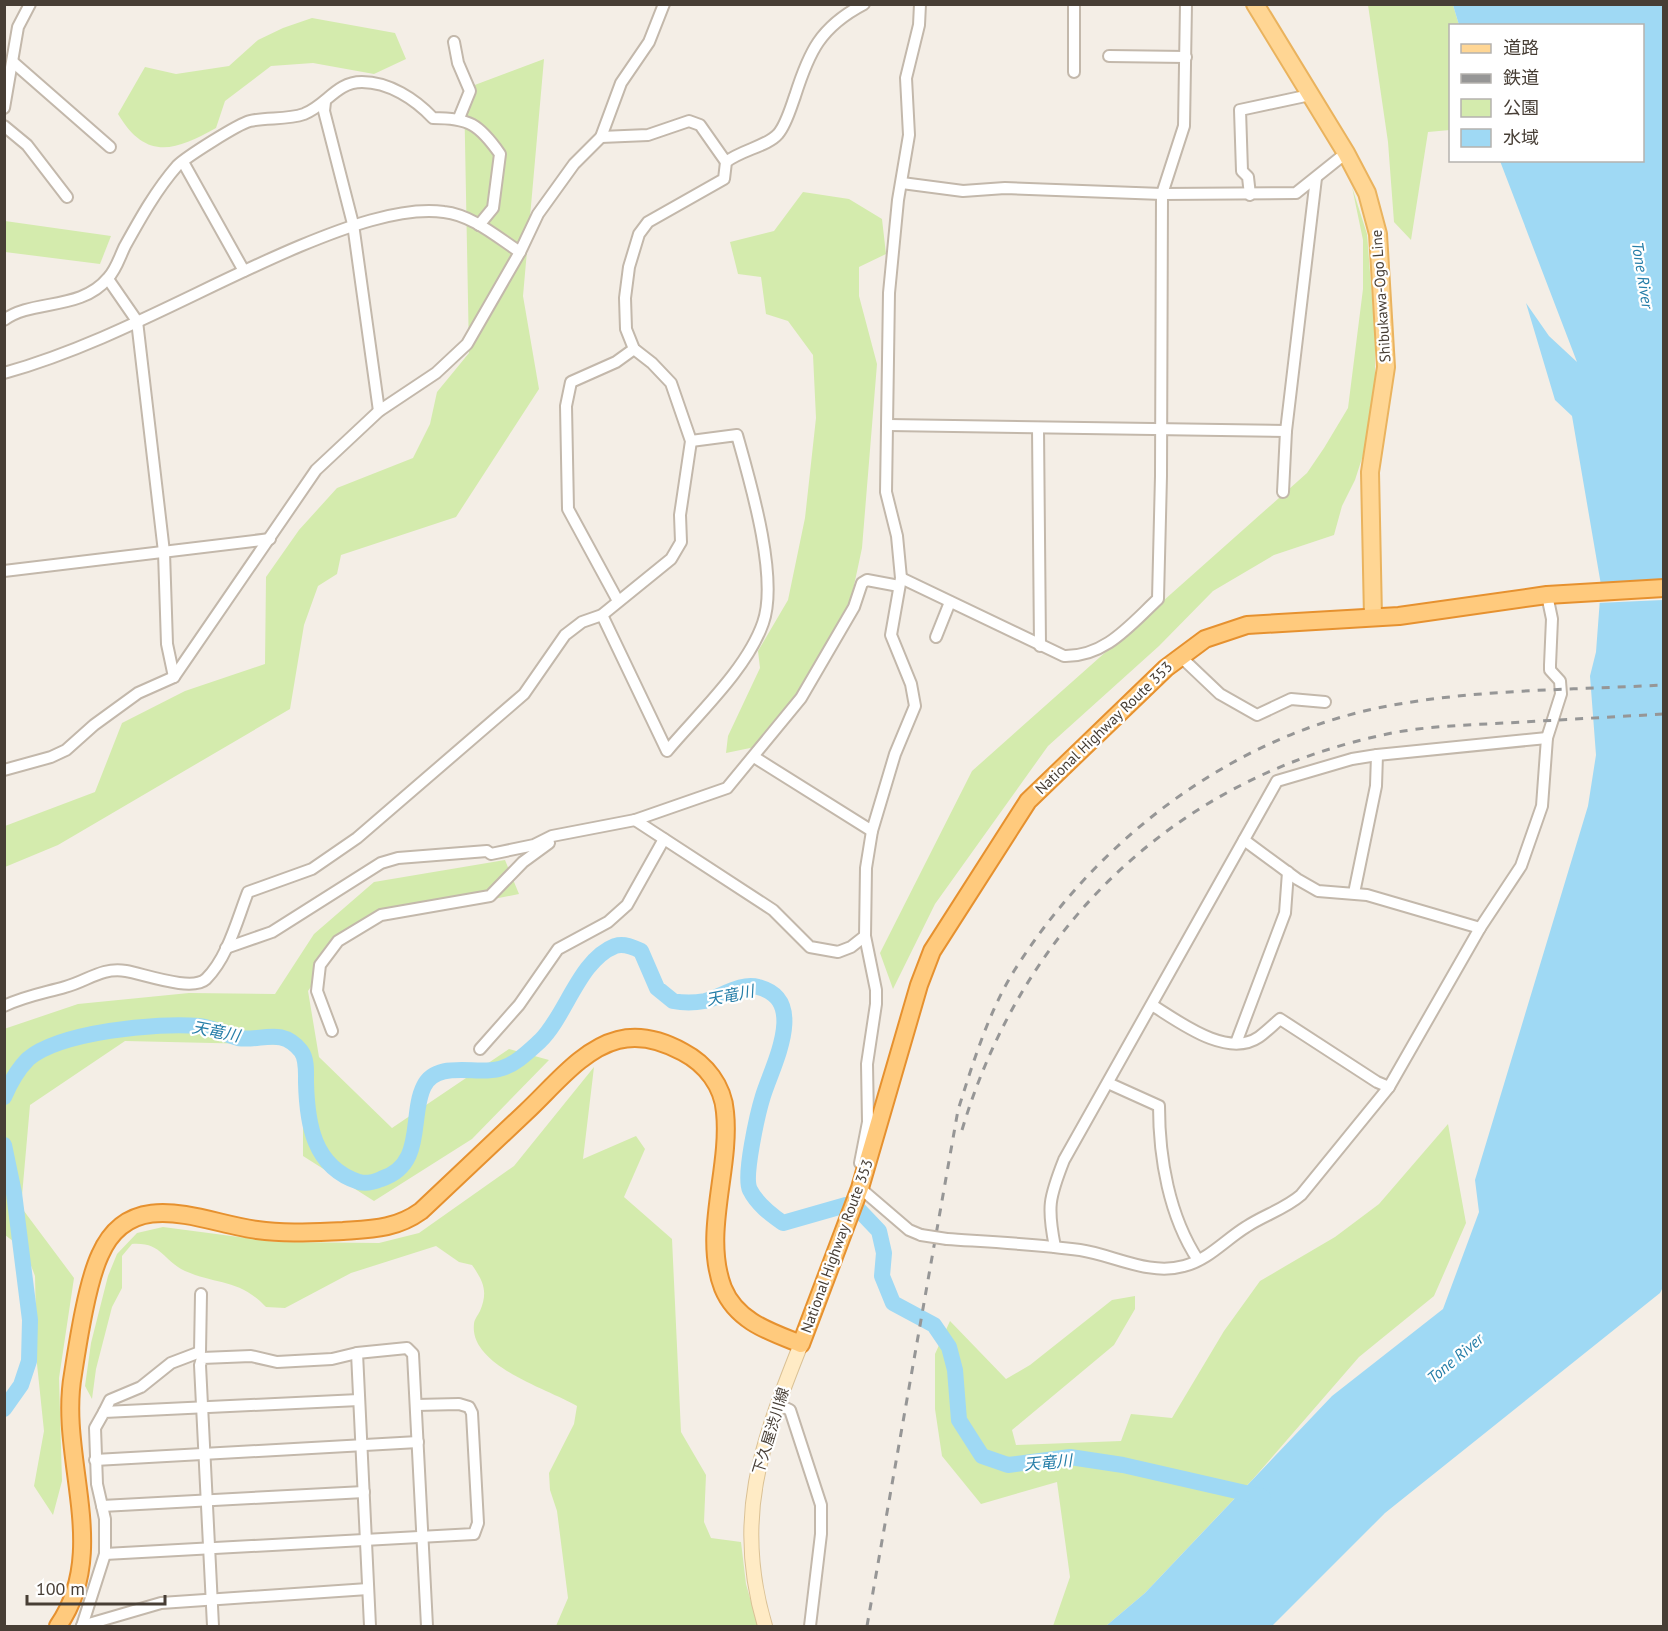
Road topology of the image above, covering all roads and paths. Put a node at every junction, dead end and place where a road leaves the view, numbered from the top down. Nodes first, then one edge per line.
1 (30, 4) edge
2 (664, 4) edge
3 (864, 4) edge
4 (920, 4) edge
5 (1074, 4) edge
6 (1186, 4) edge
7 (1255, 4) edge
8 (453, 42) dead end
9 (1109, 56) dead end
10 (1186, 57) junction
11 (14, 63) junction
12 (1074, 72) dead end
13 (1310, 94) junction
14 (325, 102) junction
15 (4, 108) edge
16 (459, 118) junction
17 (4, 126) edge
18 (601, 137) junction
19 (110, 147) dead end
20 (1346, 153) junction
21 (183, 162) junction
22 (726, 162) junction
23 (1316, 178) junction
24 (902, 183) junction
25 (1162, 194) junction
26 (1250, 195) junction
27 (67, 196) dead end
28 (353, 224) junction
29 (478, 225) junction
30 (520, 252) junction
31 (244, 271) junction
32 (108, 279) junction
33 (4, 320) edge
34 (137, 321) junction
35 (634, 349) junction
36 (4, 373) edge
37 (379, 411) junction
38 (889, 425) junction
39 (1038, 428) junction
40 (1161, 429) junction
41 (1286, 431) junction
42 (691, 441) junction
43 (1283, 492) dead end
44 (270, 539) junction
45 (164, 552) junction
46 (4, 571) edge
47 (900, 582) junction
48 (1664, 588) edge
49 (1553, 594) junction
50 (618, 601) junction
51 (950, 602) junction
52 (602, 615) junction
53 (1373, 617) junction
54 (936, 637) dead end
55 (1040, 646) junction
56 (1180, 656) junction
57 (174, 677) junction
58 (1326, 702) dead end
59 (1547, 738) junction
60 (1377, 755) junction
61 (754, 757) junction
62 (4, 770) edge
63 (635, 820) junction
64 (872, 831) junction
65 (561, 834) junction
66 (664, 839) junction
67 (1244, 840) junction
68 (1288, 872) junction
69 (1354, 893) junction
70 (1480, 928) junction
71 (865, 936) junction
72 (226, 948) junction
73 (1152, 1005) junction
74 (4, 1006) edge
75 (332, 1031) dead end
76 (1236, 1043) junction
77 (480, 1048) dead end
78 (1108, 1083) junction
79 (1389, 1087) junction
80 (858, 1194) junction
81 (1055, 1247) junction
82 (1198, 1260) junction
83 (201, 1294) dead end
84 (801, 1344) junction
85 (357, 1353) junction
86 (359, 1400) junction
87 (777, 1404) junction
88 (416, 1405) junction
89 (201, 1408) junction
90 (104, 1412) junction
91 (418, 1442) junction
92 (361, 1445) junction
93 (204, 1454) junction
94 (95, 1460) junction
95 (364, 1492) junction
96 (206, 1501) junction
97 (102, 1506) junction
98 (423, 1539) junction
99 (366, 1541) junction
100 (208, 1549) junction
101 (105, 1554) junction
102 (368, 1589) junction
103 (211, 1597) junction
104 (58, 1626) edge
105 (82, 1626) edge
106 (213, 1626) edge
107 (370, 1626) edge
108 (427, 1626) edge
109 (765, 1626) edge
110 (810, 1626) edge

1 - 11 street
2 - 18 street
3 - 22 street
4 - 24 street
5 - 12 street
6 - 10 street
7 - 13 main road, Shibukawa-Ogo Line
8 - 16 street
9 - 10 street
10 - 25 street
11 - 15 street
11 - 19 street
13 - 20 main road, Shibukawa-Ogo Line
13 - 26 street
14 - 16 street
14 - 21 street
14 - 28 street
16 - 29 street
17 - 27 street
18 - 22 street
18 - 30 street
20 - 23 street
20 - 53 main road, Shibukawa-Ogo Line
21 - 31 street
21 - 32 street
22 - 35 street
23 - 26 street
23 - 41 street
24 - 25 street
24 - 38 street
25 - 26 street
25 - 40 street
28 - 29 street
28 - 31 street
28 - 37 street
29 - 30 street
30 - 37 street
31 - 34 street
32 - 33 street
32 - 34 street
34 - 36 street
34 - 45 street
35 - 42 street
35 - 50 street
37 - 44 street
38 - 39 street
38 - 47 street
39 - 40 street
39 - 55 street
40 - 41 street
40 - 55 street
41 - 43 street
42 - 50 street
42 - 52 street
44 - 45 street
44 - 57 street
45 - 46 street
45 - 57 street
47 - 51 street
47 - 61 street
47 - 64 street
48 - 49 highway, National Highway Route 353
49 - 53 highway, National Highway Route 353
49 - 59 street
50 - 52 street
51 - 54 street
51 - 55 street
52 - 72 street
53 - 56 highway, National Highway Route 353
56 - 58 street
56 - 80 highway, National Highway Route 353
57 - 62 street
59 - 60 street
59 - 70 street
60 - 67 street
60 - 69 street
61 - 63 street
61 - 64 street
63 - 65 street
63 - 66 street
64 - 71 street
65 - 72 street
65 - 75 street
66 - 71 street
66 - 77 street
67 - 68 street
67 - 73 street
68 - 69 street
68 - 76 street
69 - 70 street
70 - 79 street
71 - 80 street
72 - 74 street
73 - 76 street
73 - 78 street
76 - 79 street
78 - 81 street
78 - 82 street
79 - 82 street
80 - 81 street, bridge
80 - 84 highway, National Highway Route 353
81 - 82 street
83 - 90 street
84 - 87 main road, 下久屋渋川線
84 - 104 highway, National Highway Route 353
85 - 86 street
85 - 88 street
85 - 89 street
86 - 89 street
86 - 92 street
87 - 109 main road, 下久屋渋川線
87 - 110 street
88 - 91 street
88 - 98 street
89 - 90 street
89 - 93 street
90 - 94 street
91 - 92 street
91 - 98 street
92 - 93 street
92 - 95 street
93 - 94 street
93 - 96 street
94 - 97 street
95 - 96 street
95 - 99 street
96 - 97 street
96 - 100 street
97 - 101 street
98 - 99 street
98 - 108 street
99 - 100 street
99 - 102 street
100 - 101 street
100 - 103 street
101 - 105 street
102 - 103 street
102 - 107 street
103 - 105 street
103 - 106 street

